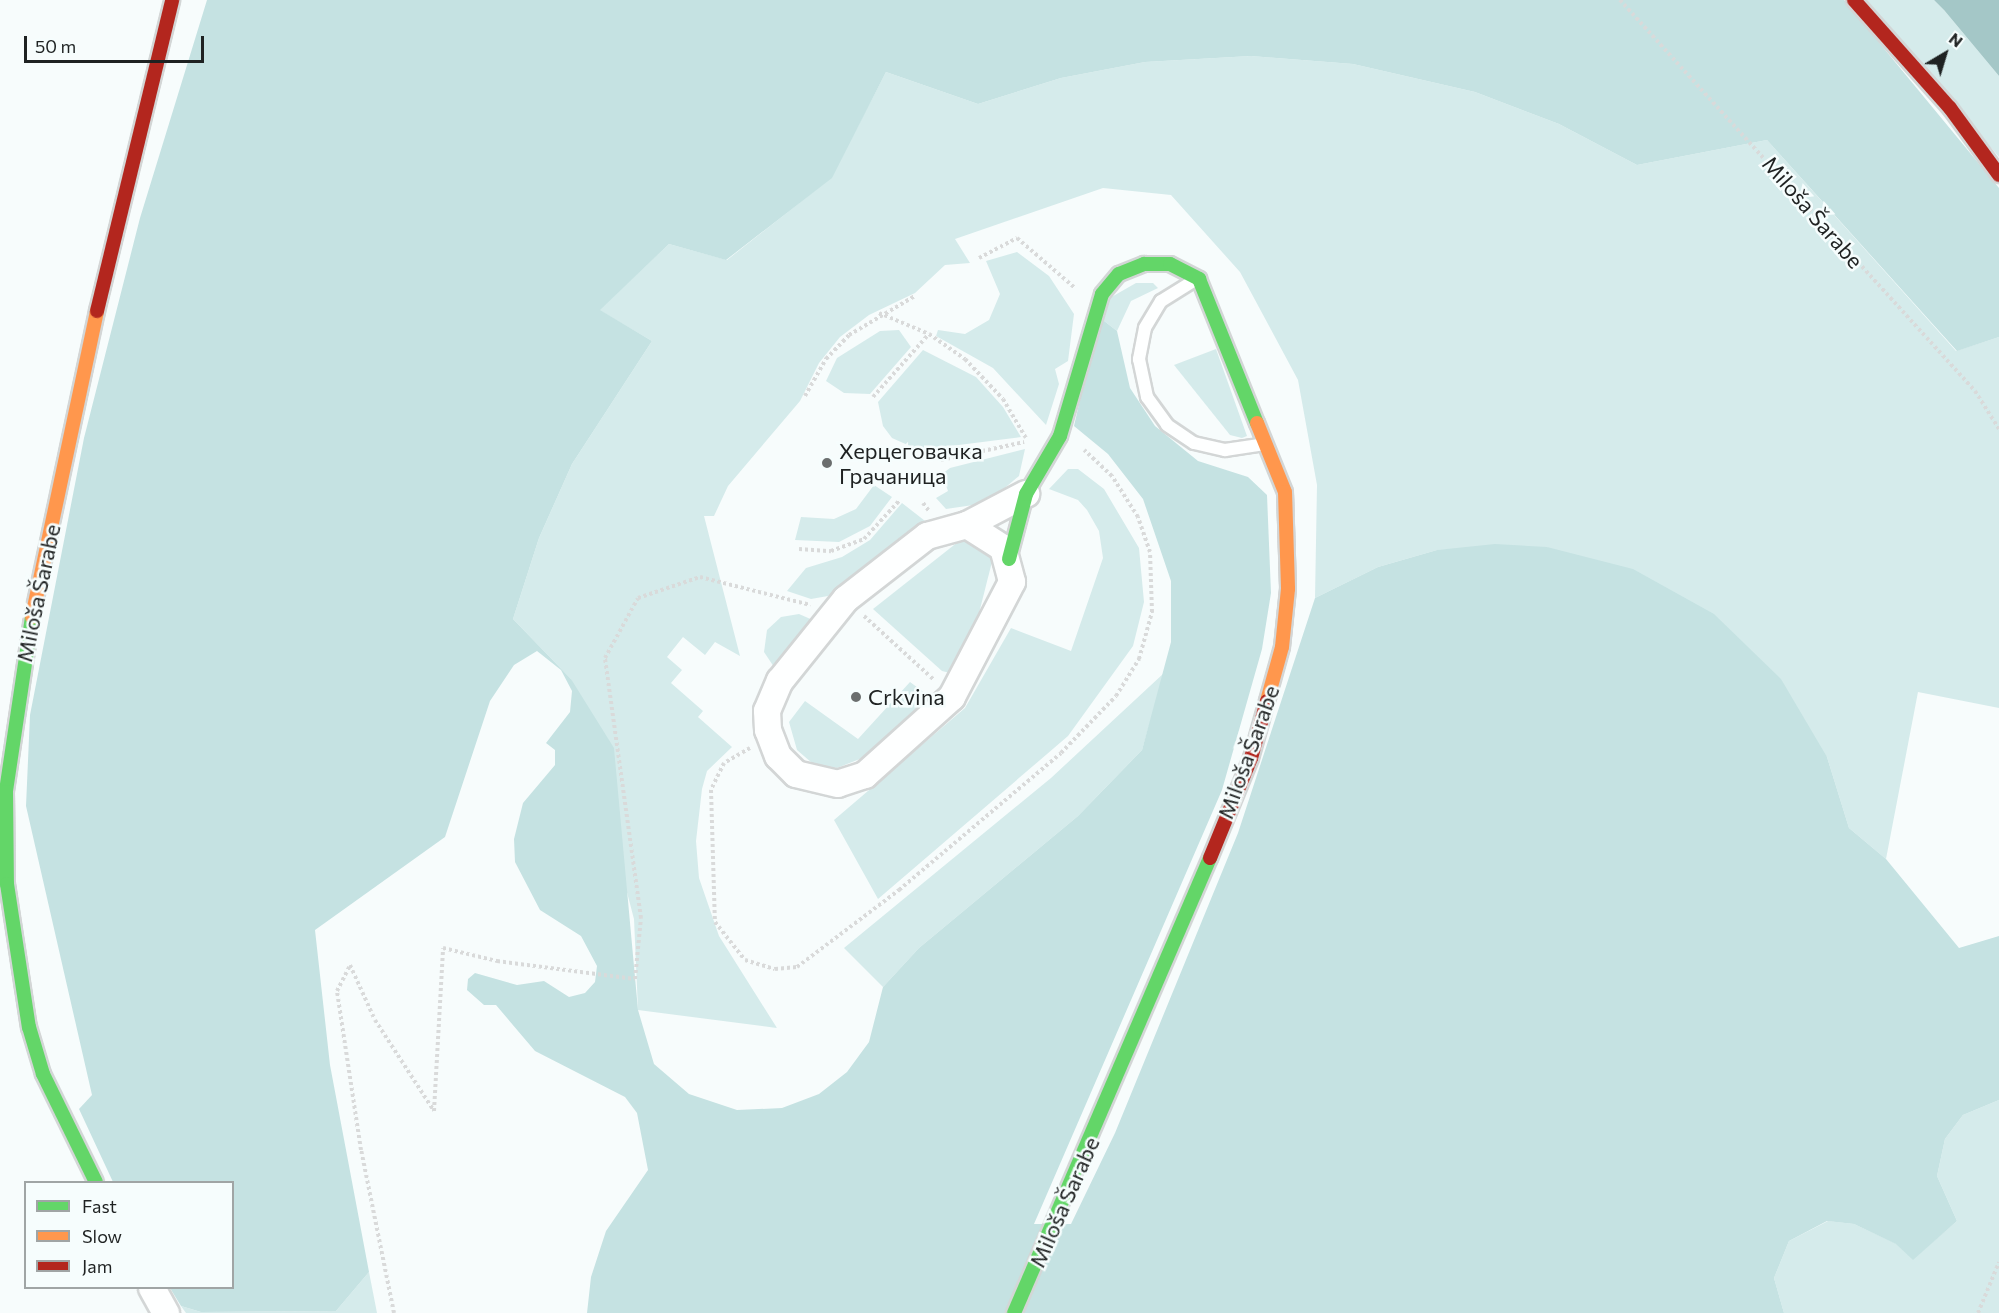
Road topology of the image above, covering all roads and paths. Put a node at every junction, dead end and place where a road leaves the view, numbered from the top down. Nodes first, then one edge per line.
1 (172, 0) edge
2 (1620, 0) edge
3 (1854, 0) edge
4 (1999, 176) edge
5 (979, 258) dead end
6 (1199, 279) junction
7 (915, 296) dead end
8 (1095, 305) junction
9 (879, 314) junction
10 (928, 334) junction
11 (806, 396) dead end
12 (873, 397) dead end
13 (1999, 429) edge
14 (1060, 436) junction
15 (1266, 444) junction
16 (941, 460) dead end
17 (1026, 494) junction
18 (899, 501) dead end
19 (967, 525) junction
20 (799, 549) dead end
21 (1009, 559) junction
22 (842, 603) junction
23 (952, 697) junction
24 (770, 740) junction
25 (96, 1181) edge
26 (1999, 1262) edge
27 (153, 1289) edge
28 (166, 1313) edge
29 (394, 1313) edge
30 (1014, 1313) edge
31 (1978, 1313) edge

1 - 25 street, Miloša Šarabe
2 - 13 path, Miloša Šarabe
3 - 4 street
5 - 8 path
6 - 8 street
6 - 15 street, Miloša Šarabe
6 - 15 lane
7 - 9 path
8 - 14 street
9 - 10 path
9 - 11 path
10 - 12 path
10 - 16 path
14 - 17 street
14 - 24 path
15 - 30 street, Miloša Šarabe
17 - 19 street
17 - 21 street
18 - 20 path
19 - 21 street
19 - 22 street
21 - 23 street
22 - 23 path
22 - 24 street
22 - 29 path
23 - 24 street
26 - 31 path
27 - 28 street

